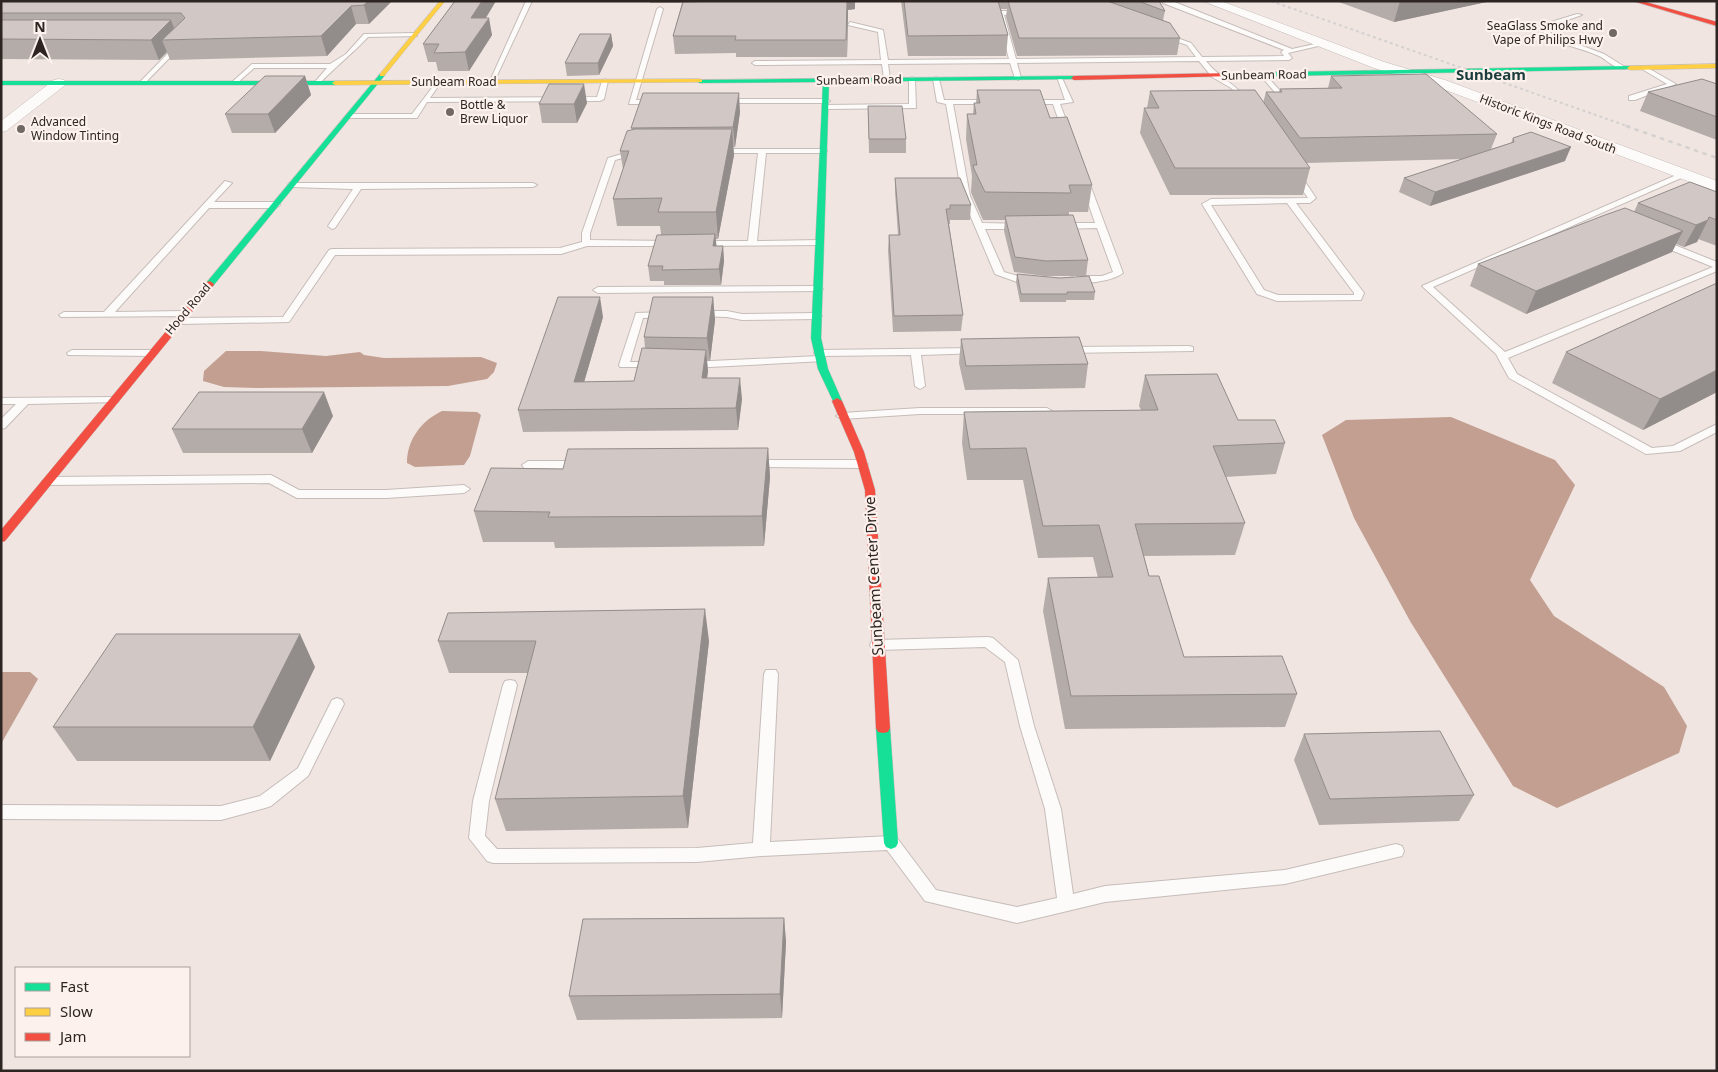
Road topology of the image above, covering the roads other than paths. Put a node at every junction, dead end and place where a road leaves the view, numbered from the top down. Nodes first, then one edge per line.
1 (443, 1) edge
2 (529, 1) edge
3 (1169, 1) edge
4 (1209, 1) edge
5 (1635, 1) edge
6 (660, 9) dead end
7 (1028, 13) edge
8 (1579, 15) dead end
9 (850, 24) dead end
10 (1717, 24) edge
11 (1156, 32) edge
12 (415, 35) junction
13 (178, 36) edge
14 (1324, 44) junction
15 (1292, 51) junction
16 (1201, 59) junction
17 (1013, 60) junction
18 (884, 61) junction
19 (754, 63) edge
20 (332, 66) junction
21 (1717, 66) edge
22 (1623, 68) junction
23 (1644, 68) junction
24 (1408, 74) junction
25 (1214, 76) junction
26 (1263, 76) junction
27 (1018, 78) junction
28 (1059, 78) junction
29 (887, 79) junction
30 (912, 79) junction
31 (936, 79) junction
32 (826, 80) junction
33 (605, 81) junction
34 (639, 81) junction
35 (377, 82) junction
36 (438, 82) junction
37 (491, 82) junction
38 (1, 83) edge
39 (59, 83) junction
40 (142, 83) junction
41 (234, 83) junction
42 (317, 83) junction
43 (1674, 84) junction
44 (1682, 87) edge
45 (1280, 95) junction
46 (1300, 95) edge
47 (1272, 97) edge
48 (1632, 98) dead end
49 (425, 100) junction
50 (1250, 101) junction
51 (662, 102) edge
52 (710, 102) edge
53 (949, 102) junction
54 (998, 102) edge
55 (1017, 102) edge
56 (1056, 102) junction
57 (1236, 102) edge
58 (826, 104) junction
59 (1251, 110) edge
60 (350, 116) junction
61 (1, 128) edge
62 (1072, 146) edge
63 (705, 151) edge
64 (762, 151) junction
65 (823, 151) junction
66 (648, 152) edge
67 (1290, 166) edge
68 (1082, 172) edge
69 (1684, 175) junction
70 (228, 183) dead end
71 (292, 185) junction
72 (533, 185) dead end
73 (359, 187) junction
74 (1717, 187) edge
75 (1290, 201) junction
76 (207, 205) junction
77 (276, 205) junction
78 (1591, 215) junction
79 (1609, 222) edge
80 (1101, 225) junction
81 (332, 226) dead end
82 (979, 226) junction
83 (1654, 240) edge
84 (586, 243) junction
85 (752, 243) junction
86 (820, 243) junction
87 (676, 244) edge
88 (686, 244) edge
89 (1717, 267) edge
90 (1046, 279) edge
91 (1065, 279) edge
92 (818, 289) junction
93 (598, 290) dead end
94 (64, 315) dead end
95 (107, 315) junction
96 (817, 316) junction
97 (181, 318) junction
98 (1189, 349) dead end
99 (1058, 350) edge
100 (982, 351) edge
101 (153, 352) junction
102 (916, 352) junction
103 (72, 353) dead end
104 (820, 356) junction
105 (1502, 356) junction
106 (661, 365) edge
107 (679, 365) edge
108 (920, 386) dead end
109 (114, 400) junction
110 (1, 401) edge
111 (25, 401) junction
112 (1056, 411) edge
113 (842, 416) junction
114 (1, 426) edge
115 (1717, 427) edge
116 (745, 464) edge
117 (862, 464) junction
118 (528, 465) dead end
119 (587, 465) edge
120 (48, 481) junction
121 (464, 489) dead end
122 (1, 538) edge
123 (877, 646) junction
124 (771, 674) dead end
125 (510, 685) dead end
126 (337, 704) dead end
127 (1, 812) edge
128 (891, 843) junction
129 (761, 850) junction
130 (1396, 851) dead end
131 (1066, 903) junction

1 - 12 street, Hood Road
2 - 37 lane
3 - 15 lane
4 - 14 street, Historic Kings Road South
5 - 10 street
6 - 34 lane
7 - 17 lane
8 - 22 lane
9 - 18 lane
11 - 16 lane
12 - 20 lane
12 - 35 street, Hood Road
13 - 40 lane
14 - 15 lane
14 - 24 street, Historic Kings Road South
15 - 16 lane
16 - 17 lane
16 - 25 lane
17 - 18 lane
17 - 27 lane
18 - 19 lane
18 - 29 lane
20 - 41 lane
20 - 42 lane
21 - 23 street, Sunbeam Road
22 - 23 street, Sunbeam Road
22 - 24 street, Sunbeam Road
23 - 43 lane
24 - 26 street, Sunbeam Road
24 - 69 street, Historic Kings Road South
25 - 26 street, Sunbeam Road
25 - 28 street, Sunbeam Road
25 - 50 lane
26 - 45 lane
27 - 28 street, Sunbeam Road
27 - 31 street, Sunbeam Road
28 - 56 lane
29 - 30 street, Sunbeam Road
29 - 32 street, Sunbeam Road
30 - 31 street, Sunbeam Road
30 - 58 lane
31 - 53 lane
32 - 34 street, Sunbeam Road
32 - 58 street, Sunbeam Center Drive
33 - 34 street, Sunbeam Road
33 - 37 street, Sunbeam Road
33 - 49 lane
34 - 51 lane
35 - 36 street, Sunbeam Road
35 - 42 street, Sunbeam Road
35 - 60 street, Hood Road
36 - 37 street, Sunbeam Road
36 - 49 lane
38 - 39 street, Sunbeam Road
39 - 40 street, Sunbeam Road
39 - 61 street
40 - 41 street, Sunbeam Road
41 - 42 street, Sunbeam Road
43 - 44 lane
43 - 48 lane
45 - 46 lane
45 - 47 lane
49 - 60 lane
50 - 57 lane
50 - 59 lane
52 - 58 lane
53 - 54 lane
53 - 82 lane
55 - 56 lane
56 - 62 lane
58 - 65 street, Sunbeam Center Drive
60 - 71 street, Hood Road
63 - 64 lane
64 - 65 lane
64 - 85 lane
65 - 86 street, Sunbeam Center Drive
66 - 84 lane
67 - 75 lane
68 - 80 lane
69 - 74 street, Historic Kings Road South
69 - 78 lane
70 - 76 lane
71 - 73 lane
71 - 77 street, Hood Road
72 - 73 lane
73 - 81 lane
75 - 75 lane
76 - 77 lane
76 - 95 lane
77 - 97 street, Hood Road
78 - 79 lane
78 - 105 lane
80 - 82 lane
80 - 91 lane
82 - 90 lane
83 - 89 lane
84 - 87 lane
84 - 97 lane
85 - 86 lane
85 - 88 lane
86 - 92 street, Sunbeam Center Drive
89 - 105 lane
92 - 93 lane
92 - 96 street, Sunbeam Center Drive
94 - 95 lane
95 - 97 lane
96 - 104 street, Sunbeam Center Drive
96 - 106 lane
97 - 101 street, Hood Road
98 - 99 lane
100 - 102 lane
101 - 103 lane
101 - 109 street, Hood Road
102 - 104 lane
102 - 108 lane
104 - 107 lane
104 - 113 street, Sunbeam Center Drive
105 - 115 lane
109 - 111 lane
109 - 120 street, Hood Road
110 - 111 lane
111 - 114 lane
112 - 113 lane
113 - 117 street, Sunbeam Center Drive
116 - 117 lane
117 - 123 street, Sunbeam Center Drive
118 - 119 lane
120 - 121 lane
120 - 122 street, Hood Road
123 - 128 street, Sunbeam Center Drive
123 - 131 lane
124 - 129 lane
125 - 129 lane
126 - 127 lane
128 - 129 lane
128 - 131 lane
130 - 131 lane

